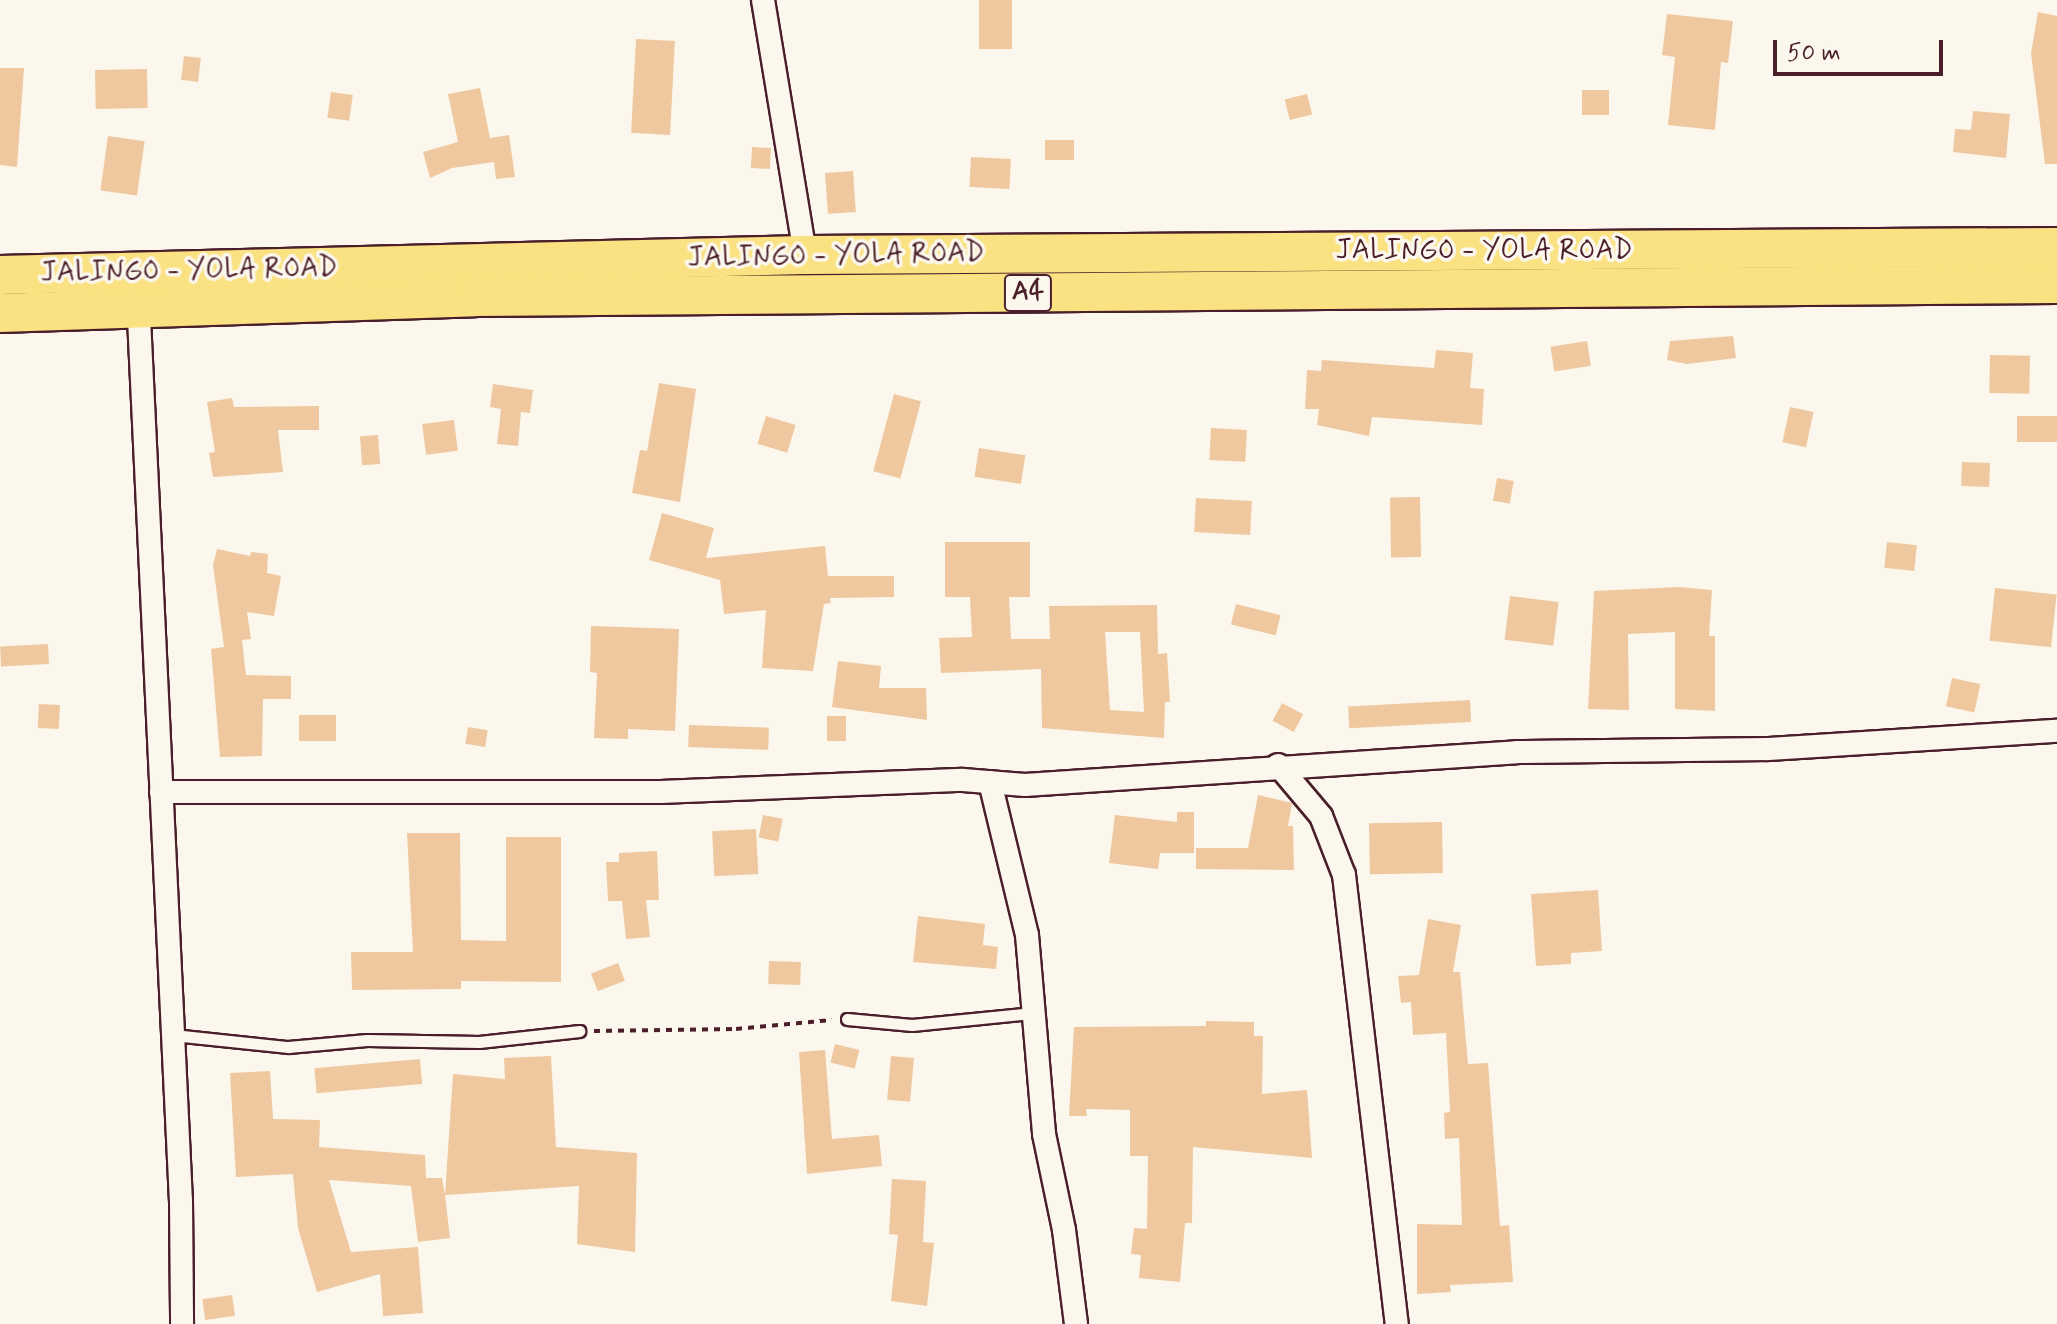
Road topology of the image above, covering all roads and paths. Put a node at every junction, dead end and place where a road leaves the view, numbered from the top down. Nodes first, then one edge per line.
1 (763, 0) edge
2 (2057, 247) edge
3 (805, 255) junction
4 (0, 275) edge
5 (2057, 284) edge
6 (138, 290) junction
7 (0, 313) edge
8 (2057, 731) edge
9 (1278, 765) junction
10 (990, 782) junction
11 (161, 792) junction
12 (1033, 1013) junction
13 (847, 1019) joint
14 (579, 1031) joint
15 (173, 1035) junction
16 (182, 1324) edge
17 (1076, 1324) edge
18 (1397, 1324) edge

1 - 3 street
2 - 3 highway, JALINGO - YOLA ROAD / A4
3 - 6 highway, JALINGO - YOLA ROAD / A4
4 - 6 highway, JALINGO - YOLA ROAD / A4
5 - 6 highway, A4
6 - 7 highway, A4
6 - 11 street
8 - 9 street
9 - 10 street
9 - 18 street
10 - 11 street
10 - 12 street
11 - 15 street
12 - 13 lane
12 - 17 street
13 - 14 path
14 - 15 lane
15 - 16 street

